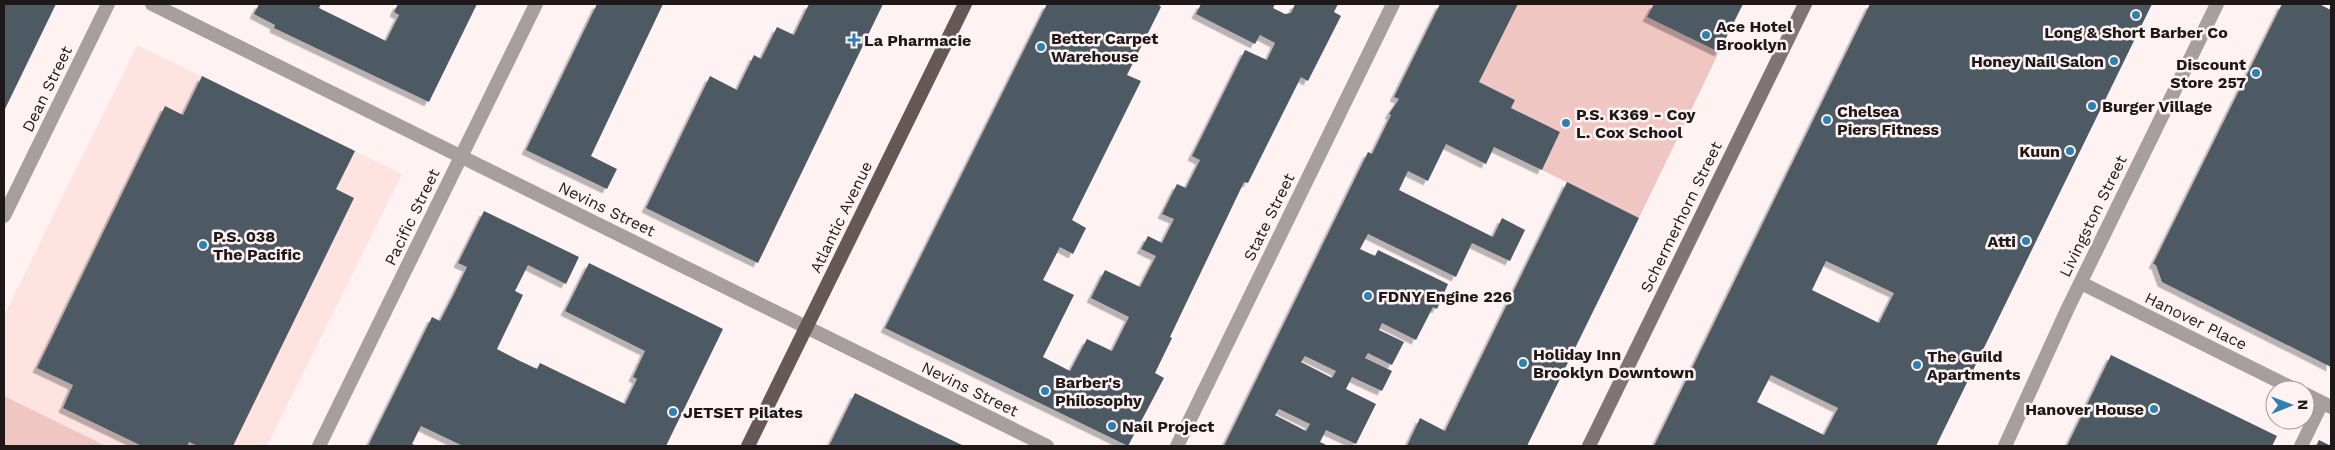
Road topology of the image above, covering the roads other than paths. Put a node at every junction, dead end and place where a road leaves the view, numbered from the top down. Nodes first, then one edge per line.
1 (108, 4) edge
2 (152, 4) edge
3 (536, 4) edge
4 (965, 4) edge
5 (1393, 4) edge
6 (1805, 4) edge
7 (2217, 4) edge
8 (461, 157) junction
9 (4, 216) edge
10 (2080, 283) junction
11 (807, 328) junction
12 (2276, 380) edge
13 (2315, 399) edge
14 (2327, 405) edge
15 (319, 446) edge
16 (748, 446) edge
17 (1047, 446) edge
18 (1177, 446) edge
19 (1589, 446) edge
20 (2005, 446) edge
21 (2301, 446) edge

1 - 9 street, Dean Street
2 - 8 street, Nevins Street
3 - 8 street, Pacific Street
4 - 11 main road, Atlantic Avenue
5 - 18 street, State Street
6 - 19 main road, Schermerhorn Street
7 - 10 street, Livingston Street
8 - 11 street, Nevins Street
8 - 15 street, Pacific Street
10 - 12 street, Hanover Place
10 - 20 street, Livingston Street
11 - 16 main road, Atlantic Avenue
11 - 17 street, Nevins Street
13 - 14 street
14 - 21 street

